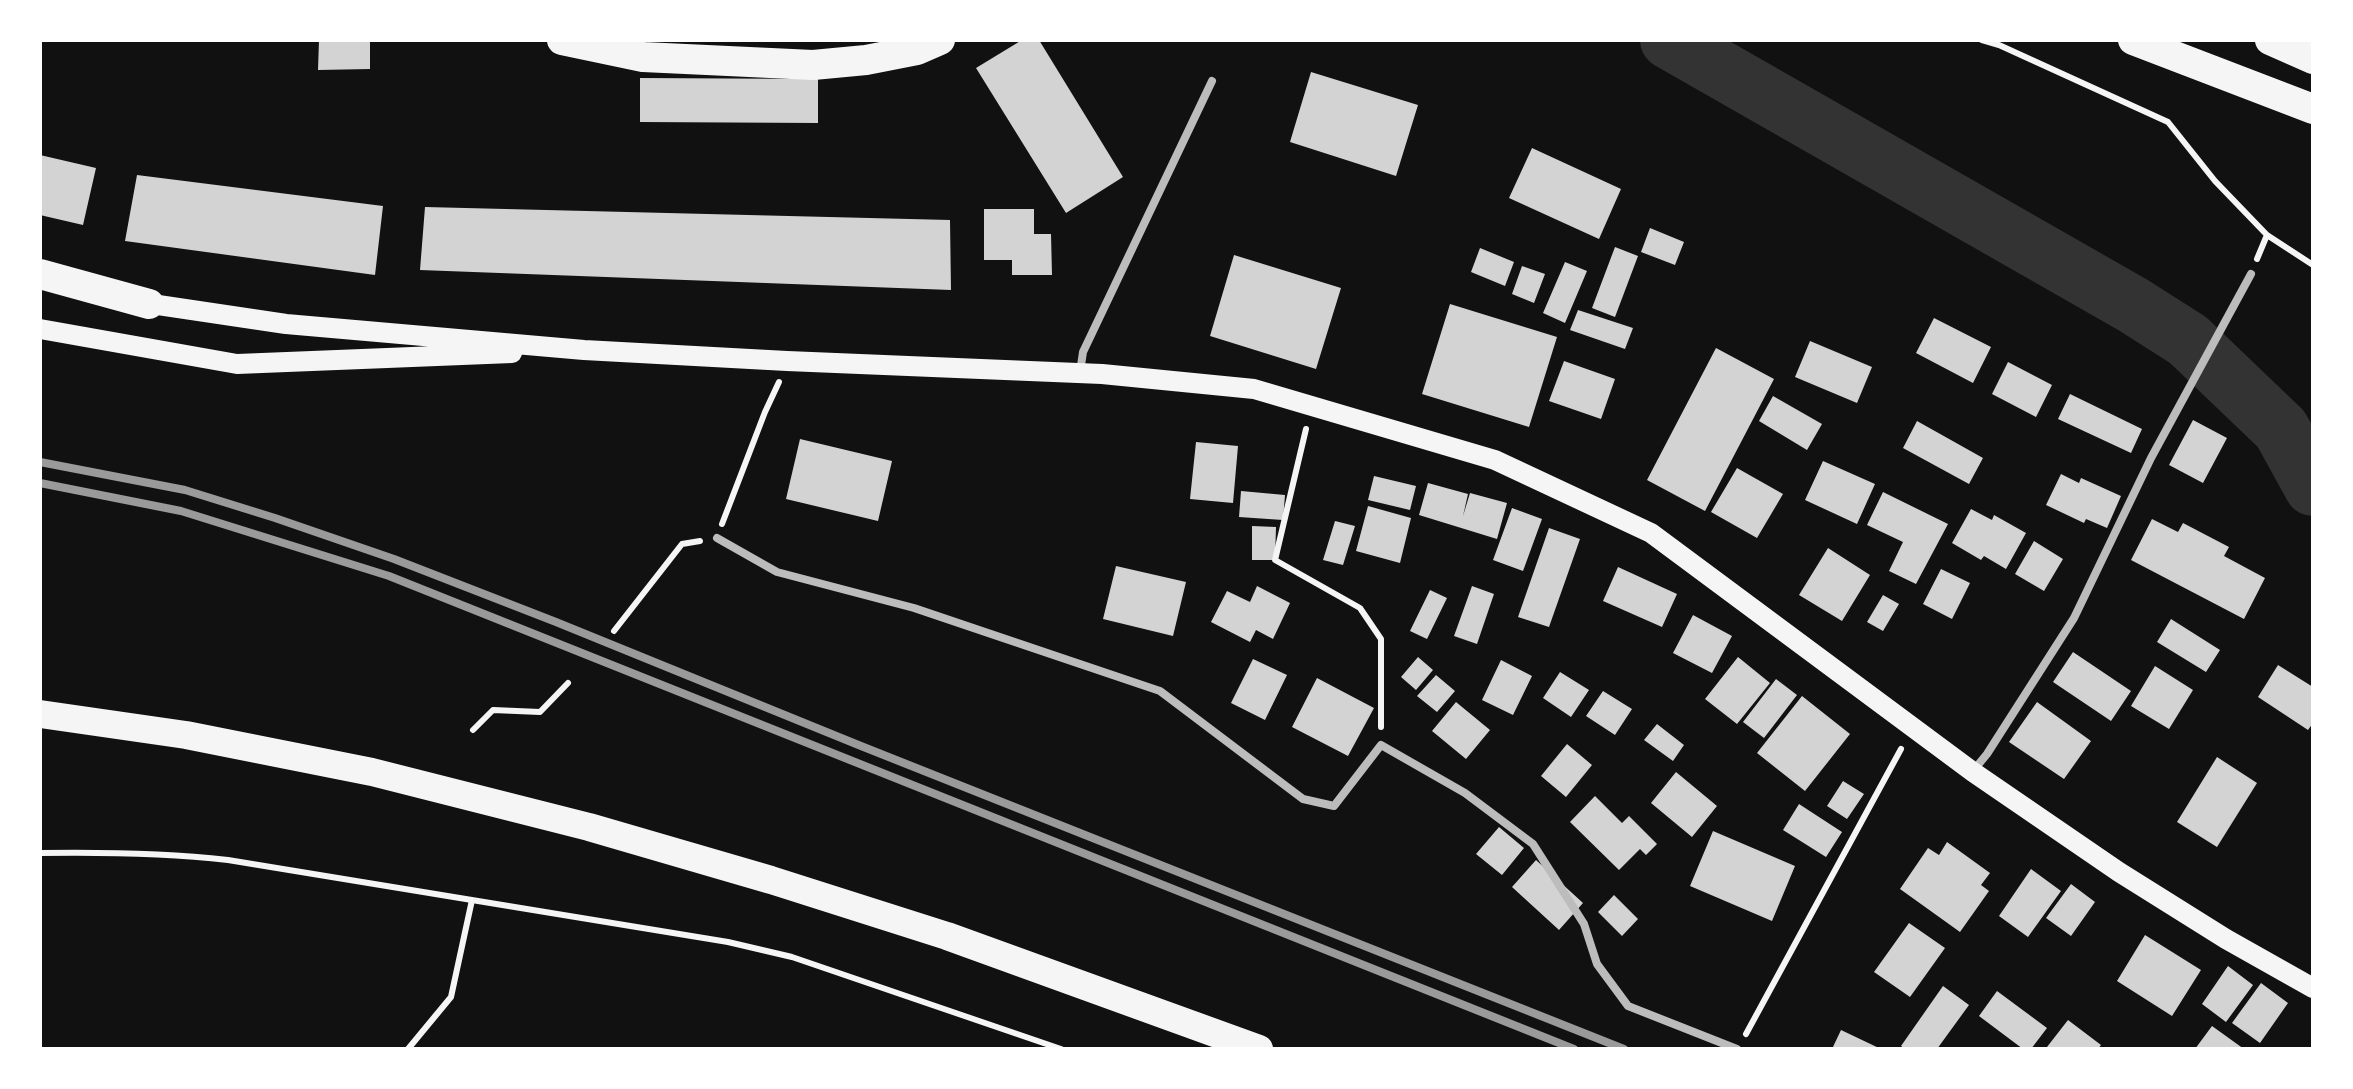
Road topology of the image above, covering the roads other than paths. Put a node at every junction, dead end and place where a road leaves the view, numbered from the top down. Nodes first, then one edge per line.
1 (562, 40) edge
2 (940, 40) edge
3 (2133, 40) edge
4 (2270, 40) edge
5 (2313, 58) edge
6 (1212, 81) dead end
7 (2313, 108) edge
8 (40, 274) edge
9 (2251, 274) road end
10 (40, 282) edge
11 (149, 304) junction
12 (40, 329) edge
13 (584, 350) junction
14 (1080, 372) junction
15 (717, 538) road end
16 (40, 714) edge
17 (1973, 772) junction
18 (2313, 988) edge
19 (1258, 1049) edge
20 (1737, 1049) edge

1 - 2 highway
3 - 7 highway
4 - 5 highway
6 - 14 lane
8 - 11 highway
9 - 17 lane
10 - 11 main road
11 - 13 main road
12 - 13 main road
13 - 14 main road
14 - 17 main road
15 - 20 lane
16 - 19 highway
17 - 18 main road

